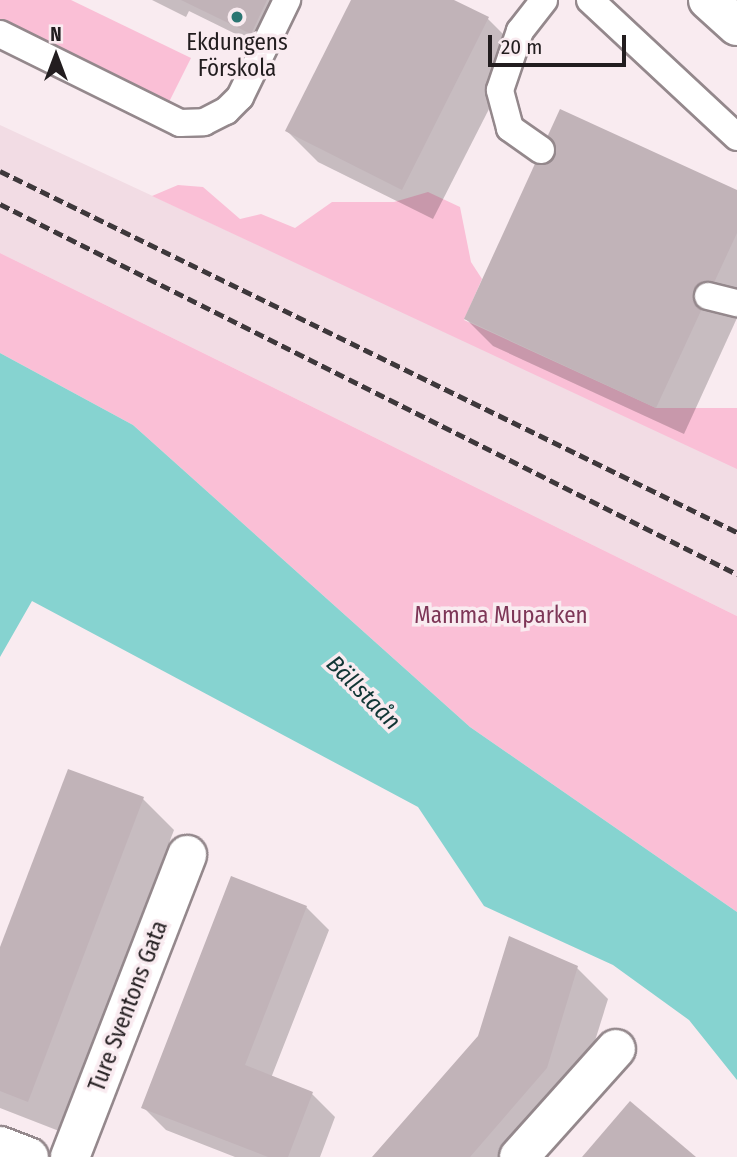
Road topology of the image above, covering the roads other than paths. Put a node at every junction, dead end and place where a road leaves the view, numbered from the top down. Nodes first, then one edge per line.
1 (288, 0) edge
2 (544, 0) edge
3 (590, 0) edge
4 (708, 0) edge
5 (737, 26) edge
6 (0, 34) edge
7 (737, 137) edge
8 (541, 150) dead end
9 (708, 296) dead end
10 (737, 303) edge
11 (187, 855) dead end
12 (616, 1049) dead end
13 (0, 1146) edge
14 (29, 1157) edge
15 (70, 1157) edge
16 (519, 1157) edge

1 - 6 lane
2 - 8 lane
3 - 7 lane
4 - 5 street
9 - 10 lane
11 - 15 street, Ture Sventons Gata
12 - 16 street
13 - 14 street

